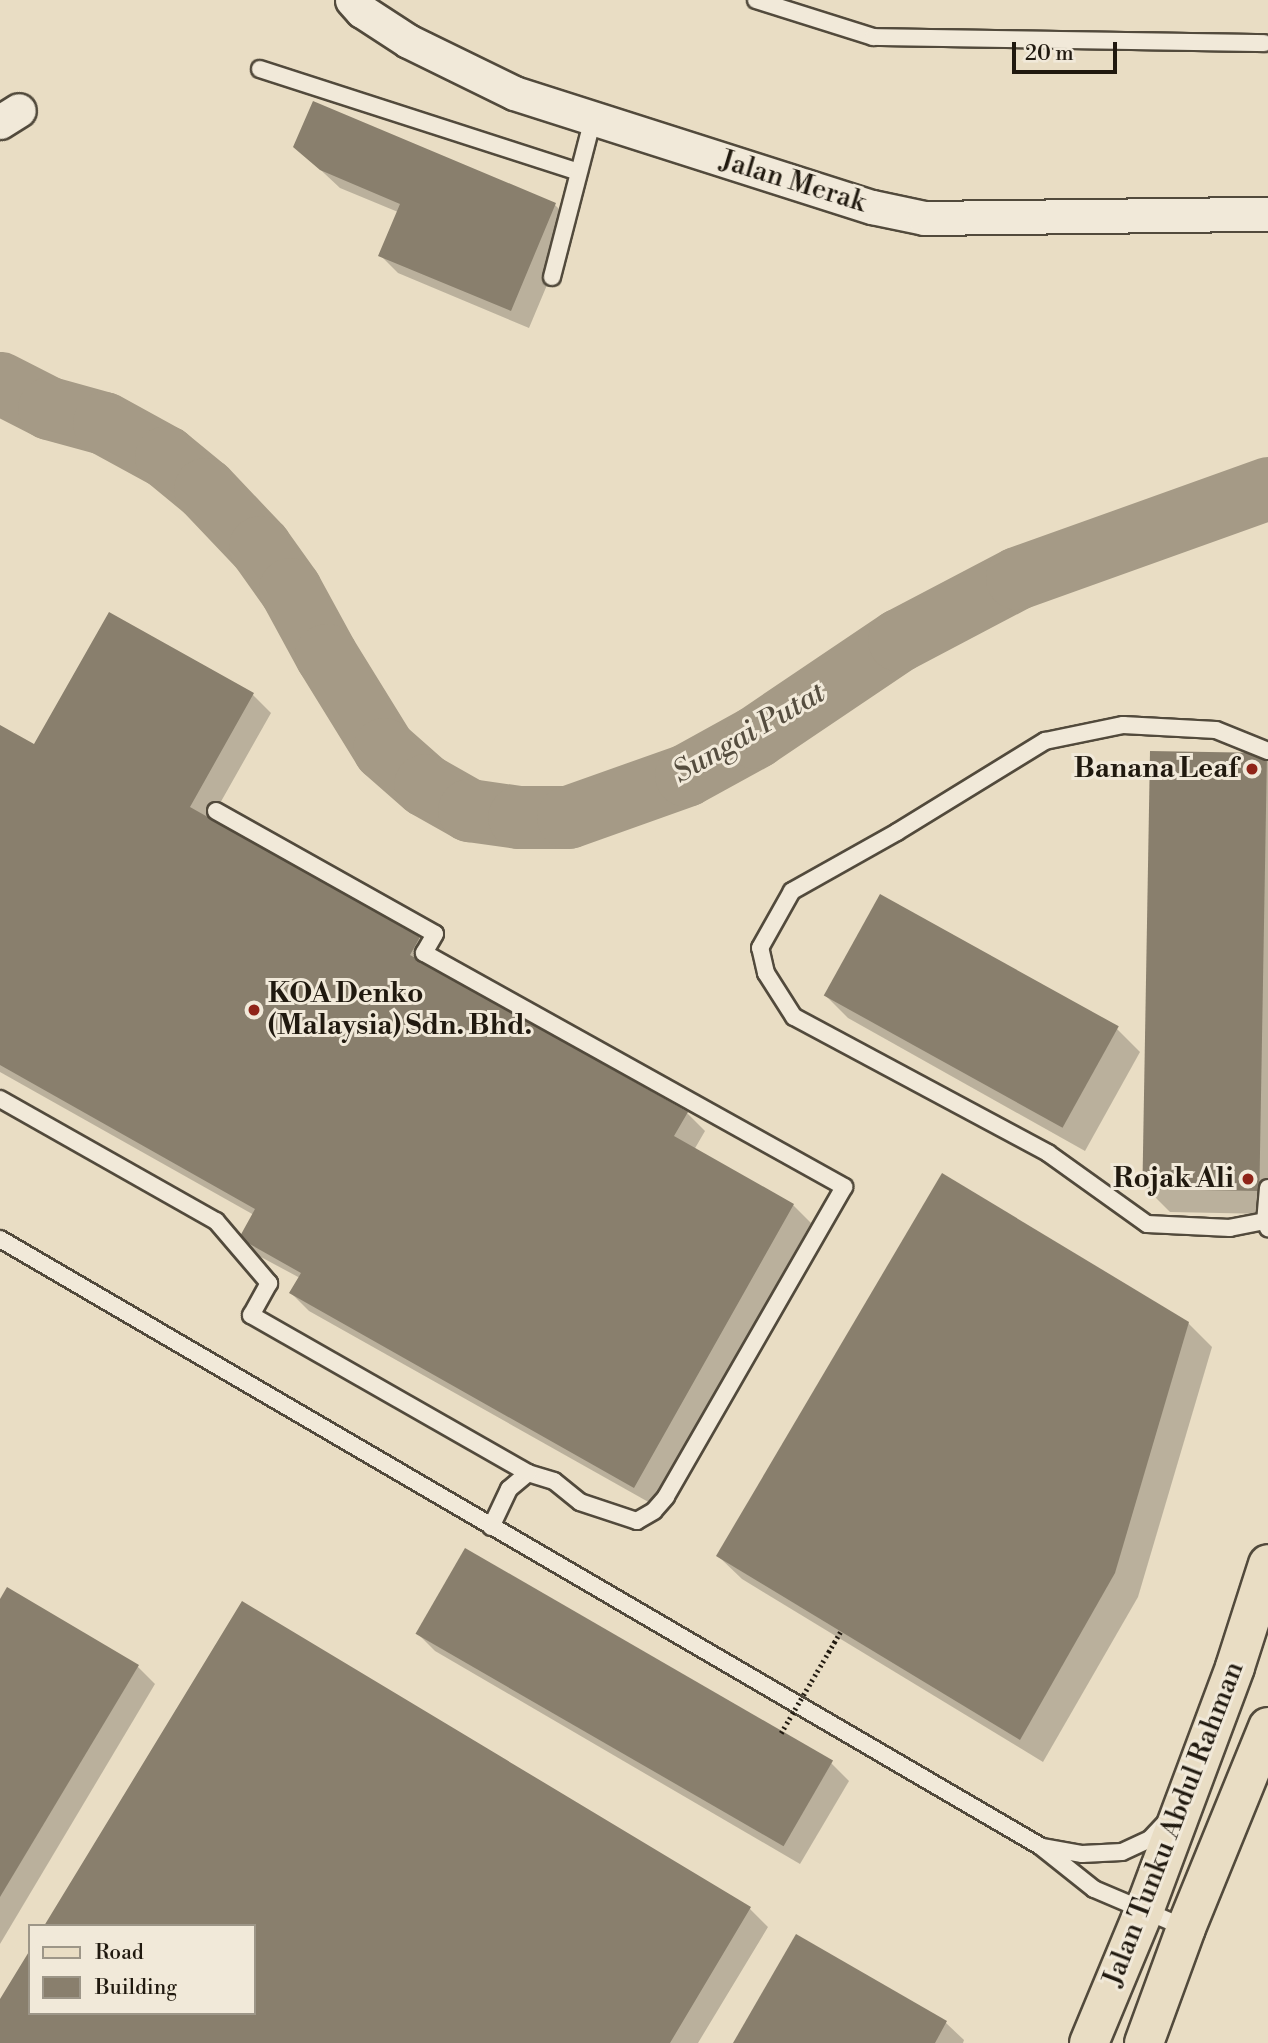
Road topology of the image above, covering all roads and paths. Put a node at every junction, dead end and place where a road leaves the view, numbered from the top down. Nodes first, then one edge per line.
1 (352, 0) edge
2 (756, 0) edge
3 (1264, 43) dead end
4 (260, 69) dead end
5 (593, 118) junction
6 (578, 172) junction
7 (1268, 214) edge
8 (552, 277) dead end
9 (1268, 751) edge
10 (216, 811) dead end
11 (0, 1099) edge
12 (1268, 1188) edge
13 (1267, 1225) edge
14 (0, 1239) edge
15 (528, 1473) junction
16 (491, 1527) junction
17 (1268, 1564) edge
18 (842, 1629) dead end
19 (1268, 1727) edge
20 (781, 1733) dead end
21 (1185, 1801) junction
22 (1040, 1846) junction
23 (1144, 1911) junction
24 (1186, 1928) junction
25 (1089, 2043) edge
26 (1146, 2043) edge

1 - 5 street, Jalan Merak
2 - 3 lane
4 - 6 lane
5 - 6 lane
5 - 7 street, Jalan Merak
6 - 8 lane
9 - 13 lane
10 - 15 lane
11 - 15 lane
12 - 13 lane
14 - 16 lane
15 - 16 lane
16 - 22 lane
17 - 21 main road, Jalan Tunku Abdul Rahman
18 - 20 path, bridge
19 - 24 main road, Jalan Tunku Abdul Rahman
21 - 22 lane
21 - 23 main road, Jalan Tunku Abdul Rahman
22 - 23 lane
23 - 24 lane
23 - 25 main road, Jalan Tunku Abdul Rahman
24 - 26 main road, Jalan Tunku Abdul Rahman

